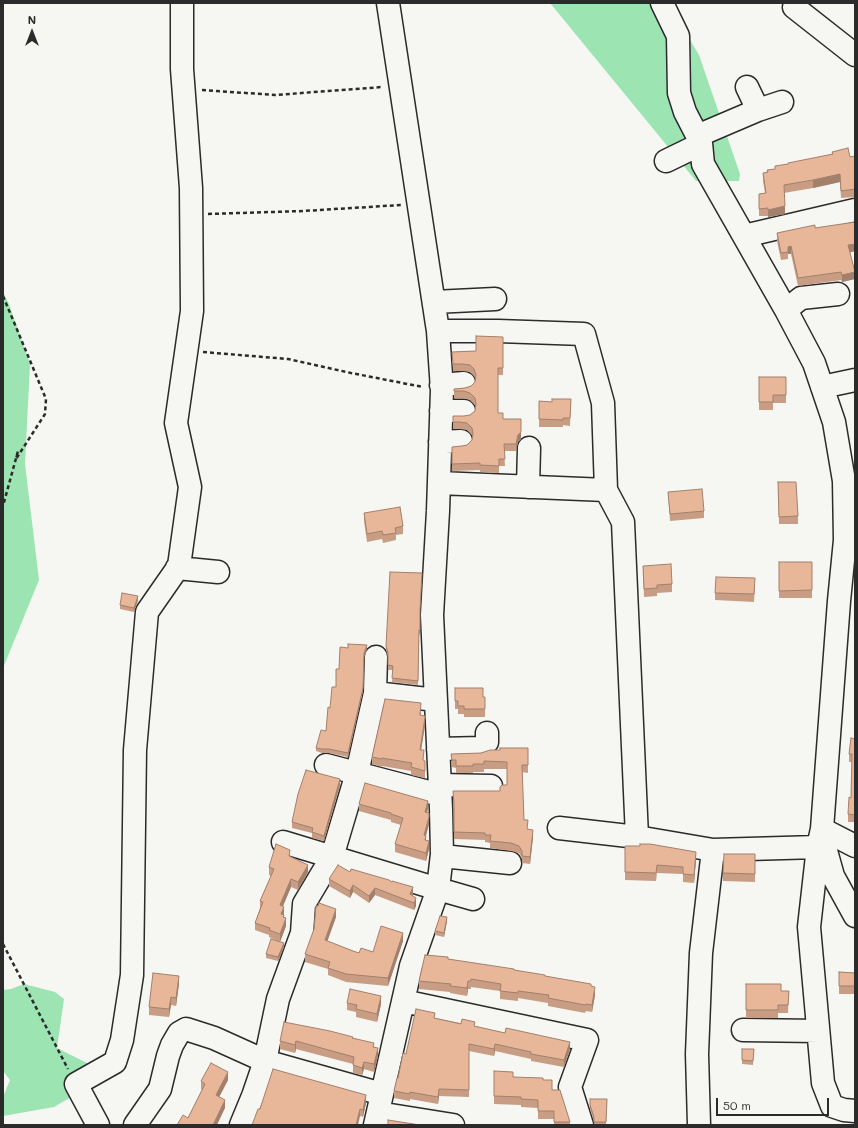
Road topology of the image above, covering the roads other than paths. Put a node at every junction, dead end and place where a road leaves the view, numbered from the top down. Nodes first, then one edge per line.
1 (182, 3) edge
2 (388, 3) edge
3 (662, 3) edge
4 (794, 7) dead end
5 (855, 55) edge
6 (747, 87) dead end
7 (782, 102) dead end
8 (758, 110) junction
9 (700, 148) junction
10 (666, 161) dead end
11 (855, 210) edge
12 (744, 236) junction
13 (838, 294) dead end
14 (495, 299) dead end
15 (434, 302) junction
16 (786, 310) junction
17 (438, 331) junction
18 (855, 380) edge
19 (464, 384) dead end
20 (822, 387) junction
21 (441, 395) junction
22 (464, 411) dead end
23 (529, 448) dead end
24 (439, 483) junction
25 (528, 487) junction
26 (606, 490) junction
27 (177, 568) junction
28 (218, 572) dead end
29 (847, 601) edge
30 (376, 657) dead end
31 (375, 693) junction
32 (436, 700) junction
33 (487, 733) dead end
34 (438, 749) junction
35 (326, 764) dead end
36 (357, 773) junction
37 (490, 786) dead end
38 (440, 790) junction
39 (559, 828) dead end
40 (820, 836) junction
41 (637, 837) junction
42 (283, 842) dead end
43 (855, 846) edge
44 (713, 850) junction
45 (442, 856) junction
46 (332, 857) junction
47 (510, 863) dead end
48 (438, 889) junction
49 (473, 899) dead end
50 (855, 916) edge
51 (403, 1001) junction
52 (743, 1030) dead end
53 (818, 1031) junction
54 (265, 1061) junction
55 (378, 1111) edge
56 (855, 1111) edge
57 (98, 1125) edge
58 (136, 1125) edge
59 (242, 1125) edge
60 (453, 1125) edge
61 (582, 1125) edge
62 (699, 1125) edge

1 - 27 street
2 - 15 street
3 - 9 street
4 - 5 street
6 - 8 street
7 - 8 street
8 - 9 street
9 - 10 street
9 - 12 street
11 - 12 street
12 - 16 street
13 - 16 street
14 - 15 street
15 - 17 street
16 - 20 street
17 - 21 street
17 - 26 street
18 - 20 street
19 - 21 street
20 - 29 street
21 - 22 street
21 - 24 street
23 - 25 street
24 - 25 street
24 - 32 street
25 - 26 street
26 - 41 street
27 - 28 street
27 - 57 street
29 - 40 street
30 - 31 street
31 - 32 street
31 - 36 street
32 - 34 street
33 - 34 street
34 - 38 street
35 - 36 street
36 - 38 street
36 - 46 street
37 - 38 street
38 - 45 street
39 - 41 street
40 - 43 street
40 - 44 street
40 - 50 street
40 - 53 street
41 - 44 street
42 - 46 street
44 - 62 street
45 - 47 street
45 - 48 street
46 - 48 street
46 - 54 street
48 - 49 street
48 - 51 street
51 - 55 street
51 - 61 street
52 - 53 street
53 - 56 street
54 - 55 street
54 - 58 street
54 - 59 street
55 - 60 street

